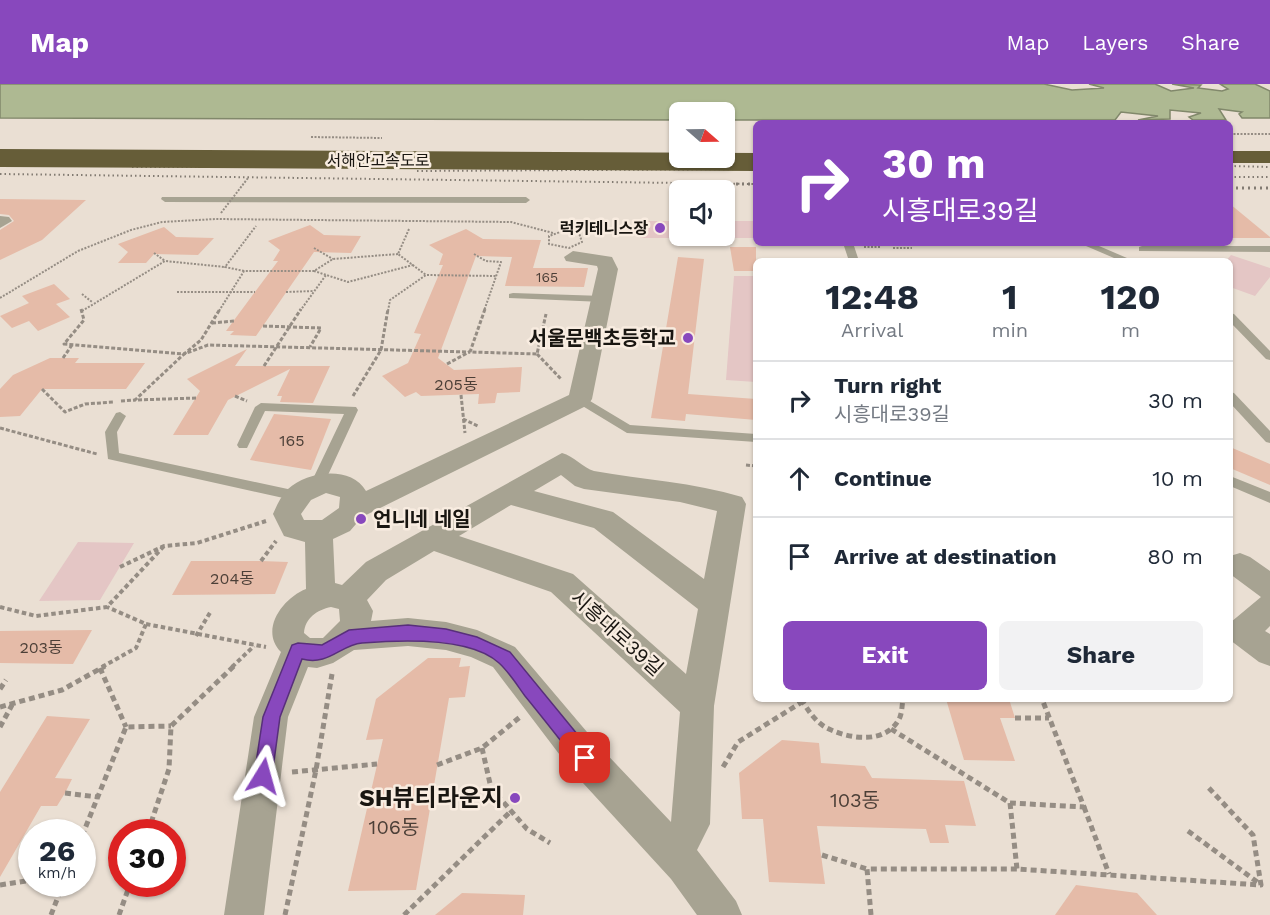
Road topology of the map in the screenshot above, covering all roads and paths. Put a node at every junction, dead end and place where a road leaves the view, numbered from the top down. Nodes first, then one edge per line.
1 (1233, 134) edge
2 (1270, 134) edge
3 (0, 150) edge
4 (669, 154) edge
5 (735, 154) edge
6 (753, 154) edge
7 (1233, 157) edge
8 (1270, 157) edge
9 (0, 158) edge
10 (753, 162) edge
11 (1233, 164) edge
12 (1270, 164) edge
13 (250, 176) dead end
14 (165, 199) dead end
15 (526, 200) dead end
16 (216, 219) junction
17 (256, 226) dead end
18 (410, 229) dead end
19 (553, 233) junction
20 (1092, 246) edge
21 (863, 247) dead end
22 (881, 247) dead end
23 (314, 248) dead end
24 (894, 248) dead end
25 (912, 248) dead end
26 (1142, 249) dead end
27 (1227, 249) junction
28 (1270, 249) edge
29 (154, 253) dead end
30 (398, 254) junction
31 (474, 254) dead end
32 (573, 257) dead end
33 (1122, 258) edge
34 (1219, 258) edge
35 (333, 259) junction
36 (165, 261) junction
37 (413, 265) junction
38 (225, 267) junction
39 (244, 271) junction
40 (314, 272) junction
41 (326, 275) junction
42 (426, 275) junction
43 (496, 276) junction
44 (286, 291) dead end
45 (314, 291) junction
46 (177, 292) dead end
47 (255, 292) dead end
48 (230, 293) junction
49 (82, 294) dead end
50 (513, 296) dead end
51 (0, 298) edge
52 (603, 299) junction
53 (92, 302) junction
54 (546, 314) dead end
55 (1233, 319) edge
56 (234, 321) dead end
57 (212, 323) junction
58 (263, 326) dead end
59 (289, 326) junction
60 (72, 345) junction
61 (274, 347) junction
62 (310, 348) junction
63 (381, 350) junction
64 (470, 352) junction
65 (184, 354) junction
66 (537, 354) junction
67 (1270, 357) edge
68 (63, 358) dead end
69 (447, 364) dead end
70 (264, 366) dead end
71 (42, 389) dead end
72 (461, 395) dead end
73 (196, 398) dead end
74 (580, 399) junction
75 (1233, 399) edge
76 (135, 400) junction
77 (344, 409) junction
78 (120, 416) dead end
79 (0, 428) edge
80 (753, 438) edge
81 (1270, 439) edge
82 (243, 445) dead end
83 (469, 452) junction
84 (113, 456) junction
85 (746, 465) dead end
86 (753, 466) edge
87 (418, 477) junction
88 (1233, 482) edge
89 (508, 494) junction
90 (310, 495) junction
91 (1270, 498) edge
92 (354, 509) junction
93 (320, 533) junction
94 (431, 538) junction
95 (164, 546) junction
96 (1240, 565) dead end
97 (120, 567) dead end
98 (1270, 588) edge
99 (335, 597) junction
100 (713, 603) junction
101 (0, 607) edge
102 (107, 607) junction
103 (1270, 607) edge
104 (210, 611) dead end
105 (146, 624) junction
106 (196, 636) junction
107 (342, 642) junction
108 (254, 646) junction
109 (286, 648) junction
110 (1270, 652) edge
111 (100, 668) junction
112 (6, 680) dead end
113 (0, 689) edge
114 (539, 701) junction
115 (799, 702) edge
116 (802, 702) edge
117 (902, 702) edge
118 (1043, 702) edge
119 (12, 704) junction
120 (697, 706) junction
121 (0, 707) edge
122 (1016, 718) dead end
123 (1049, 718) junction
124 (171, 726) junction
125 (0, 727) edge
126 (126, 727) junction
127 (891, 729) junction
128 (482, 748) junction
129 (377, 764) dead end
130 (437, 765) dead end
131 (316, 770) junction
132 (292, 772) dead end
133 (721, 772) dead end
134 (1208, 786) dead end
135 (65, 793) dead end
136 (98, 797) junction
137 (1010, 803) junction
138 (1084, 807) junction
139 (511, 811) junction
140 (89, 819) edge
141 (152, 819) edge
142 (1188, 831) dead end
143 (550, 843) dead end
144 (673, 855) junction
145 (822, 855) dead end
146 (1017, 868) junction
147 (867, 869) junction
148 (1109, 874) junction
149 (18, 882) edge
150 (0, 885) edge
151 (1261, 885) junction
152 (58, 897) edge
153 (126, 897) edge
154 (51, 915) edge
155 (120, 915) edge
156 (244, 915) edge
157 (285, 915) edge
158 (405, 915) edge
159 (722, 915) edge
160 (871, 915) edge

1 - 2 path
3 - 4 highway, 서해안고속도로
5 - 6 highway
7 - 8 highway
9 - 10 highway, 서해안고속도로, bridge
11 - 12 highway
13 - 16 path, bridge
14 - 15 lane
16 - 19 path
16 - 51 path
17 - 38 path
18 - 30 path
19 - 19 path
20 - 33 lane
21 - 22 path
23 - 35 path
24 - 25 path
26 - 27 lane
27 - 28 lane
27 - 34 lane
29 - 36 path
30 - 35 path
30 - 37 path
31 - 43 path
32 - 52 street
35 - 40 path
36 - 38 path
36 - 53 path
37 - 41 path
37 - 42 path
38 - 39 path
39 - 40 path
39 - 48 path
40 - 41 path
41 - 45 path
42 - 43 path
42 - 63 path
43 - 64 path
44 - 45 path
45 - 59 path
46 - 48 path
47 - 48 path
48 - 57 path
49 - 53 path
50 - 52 lane
52 - 74 street
53 - 60 path
54 - 66 path
55 - 67 lane
56 - 57 path
57 - 65 path
58 - 59 path
59 - 61 path
59 - 62 path
60 - 65 path
60 - 68 path
61 - 62 path
61 - 65 path
61 - 70 path
62 - 63 path
63 - 64 path
63 - 77 path
64 - 66 path
64 - 69 path
65 - 76 path
66 - 74 path
71 - 76 path
72 - 83 path
73 - 76 path
74 - 80 lane
74 - 83 street
75 - 81 lane
77 - 82 lane
77 - 90 lane
78 - 84 lane
79 - 84 path
83 - 87 street
84 - 90 lane
85 - 86 path
87 - 90 street
87 - 92 street
88 - 91 lane
89 - 94 street
89 - 100 street
89 - 100 street
90 - 92 street
90 - 93 street
90 - 95 path
92 - 93 street
93 - 99 street
94 - 99 street
94 - 120 street, 시흥대로39길
95 - 97 path
95 - 102 path
96 - 98 street
99 - 107 street
99 - 109 street
100 - 120 street
101 - 102 path
102 - 105 path
103 - 110 street
104 - 106 path
105 - 106 path
105 - 111 path
106 - 108 path
107 - 109 street
107 - 114 street
107 - 131 path
108 - 109 path
108 - 124 path
109 - 156 street
111 - 119 path
111 - 126 path
112 - 113 path
114 - 128 path
114 - 144 street
115 - 133 path
116 - 127 path
117 - 127 path
118 - 123 path
119 - 121 path
119 - 125 path
120 - 144 street
122 - 123 path
123 - 138 path
124 - 126 path
124 - 141 path
126 - 136 path
127 - 137 path
128 - 130 path
128 - 139 path
129 - 131 path
131 - 132 path
131 - 157 path
134 - 151 path
135 - 136 path
136 - 140 path
137 - 138 path
137 - 146 path
138 - 148 path
139 - 143 path
139 - 158 path
142 - 151 path
144 - 159 street
145 - 147 path
146 - 147 path
146 - 148 path
147 - 160 path
148 - 151 path
149 - 150 path
152 - 154 path
153 - 155 path

